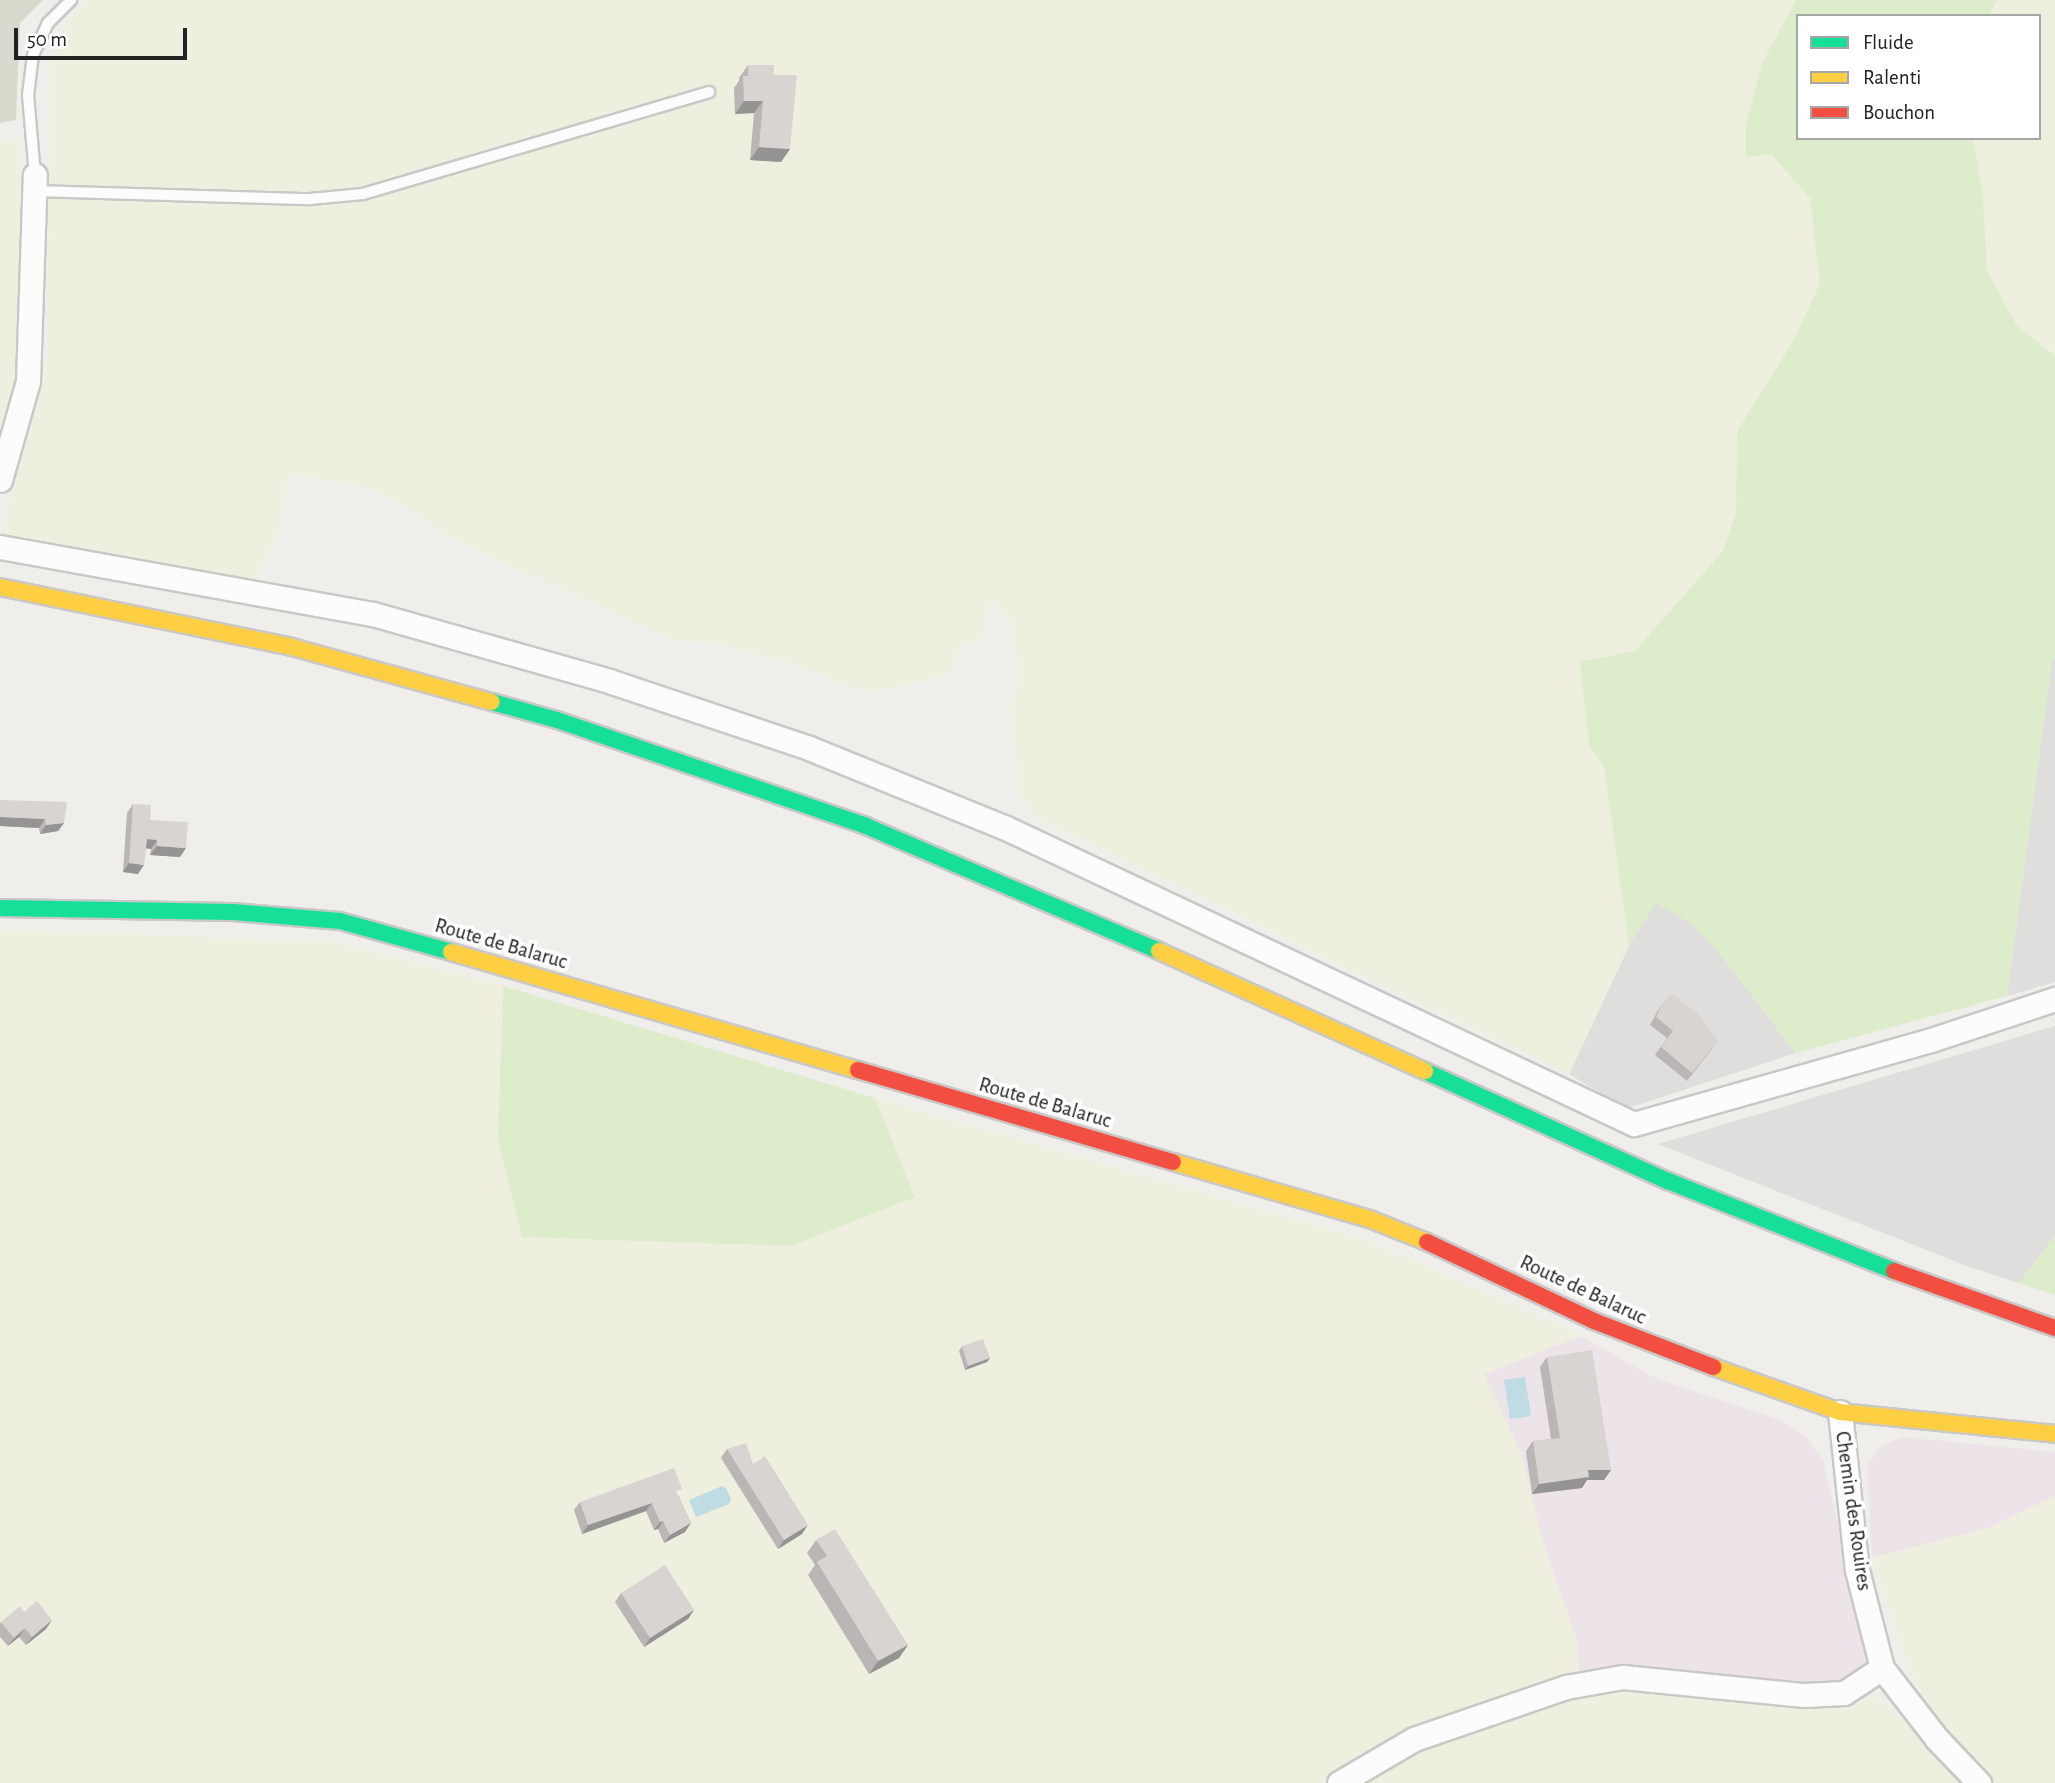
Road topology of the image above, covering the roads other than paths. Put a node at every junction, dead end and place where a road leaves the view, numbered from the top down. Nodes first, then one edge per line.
1 (71, 0) edge
2 (709, 92) dead end
3 (35, 183) junction
4 (0, 480) edge
5 (0, 547) edge
6 (0, 587) edge
7 (0, 908) edge
8 (2055, 999) edge
9 (2055, 1328) edge
10 (1840, 1412) junction
11 (2055, 1434) edge
12 (1882, 1668) junction
13 (1339, 1783) edge
14 (1979, 1783) edge

1 - 3 lane
2 - 3 lane
3 - 4 street
5 - 8 street
6 - 9 main road
7 - 10 main road, Route de Balaruc
10 - 11 main road, Route de Balaruc
10 - 12 street, Chemin des Rouires
12 - 13 street
12 - 14 street, Chemin des Rouires

